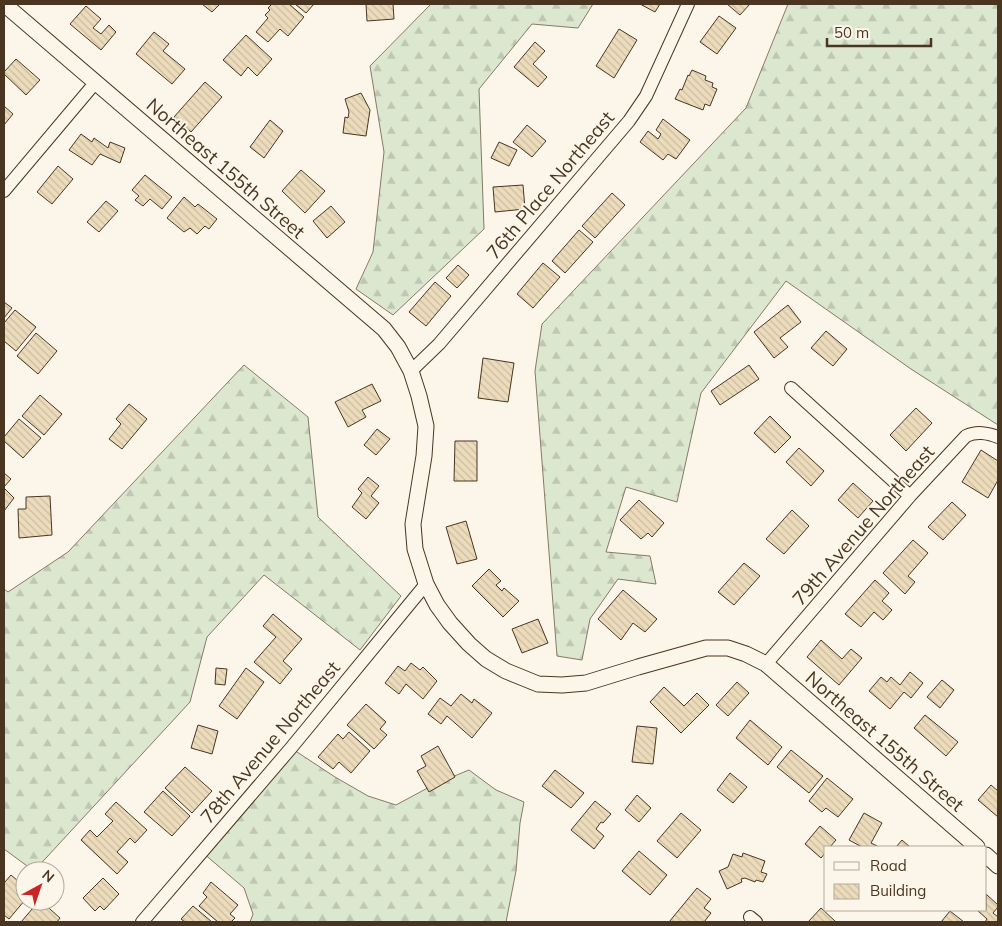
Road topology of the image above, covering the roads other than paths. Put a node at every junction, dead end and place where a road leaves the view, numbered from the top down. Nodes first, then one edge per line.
1 (4, 4) edge
2 (688, 4) edge
3 (95, 83) junction
4 (4, 191) edge
5 (412, 371) junction
6 (791, 388) dead end
7 (998, 437) edge
8 (910, 496) junction
9 (426, 584) junction
10 (766, 664) junction
11 (976, 846) edge
12 (987, 856) edge
13 (998, 866) edge
14 (142, 922) edge

1 - 3 street, Northeast 155th Street
2 - 5 street, 76th Place Northeast
3 - 4 street
3 - 5 street, Northeast 155th Street
5 - 9 street, Northeast 155th Street
6 - 8 street
7 - 8 street, 79th Avenue Northeast
8 - 10 street, 79th Avenue Northeast
9 - 10 street, Northeast 155th Street
9 - 14 street, 78th Avenue Northeast
10 - 11 street, Northeast 155th Street
12 - 13 street

